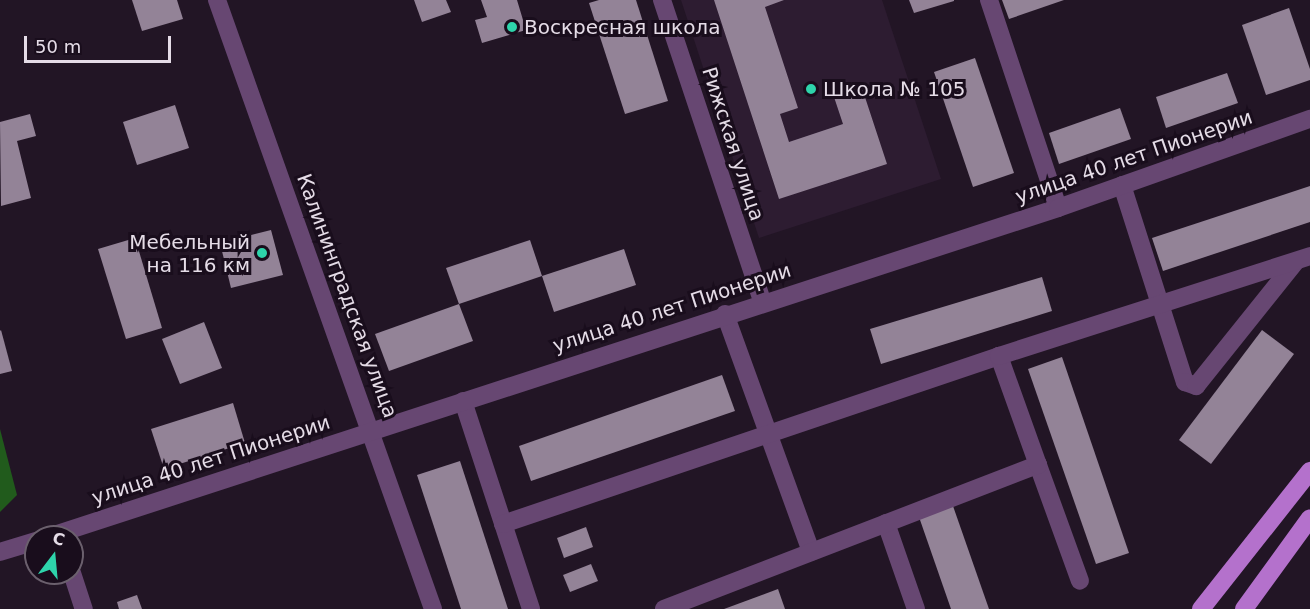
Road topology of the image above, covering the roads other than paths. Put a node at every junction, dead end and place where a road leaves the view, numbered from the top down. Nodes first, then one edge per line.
1 (217, 0) edge
2 (662, 0) edge
3 (989, 0) edge
4 (1310, 119) edge
5 (1122, 185) junction
6 (1058, 208) junction
7 (1303, 258) edge
8 (762, 301) junction
9 (1160, 304) junction
10 (725, 314) junction
11 (999, 356) junction
12 (464, 401) junction
13 (372, 432) junction
14 (769, 435) junction
15 (1038, 465) junction
16 (1310, 471) edge
17 (1310, 518) edge
18 (886, 523) junction
19 (503, 524) junction
20 (84, 527) edge
21 (24, 545) edge
22 (0, 552) edge
23 (811, 552) junction
24 (1080, 581) dead end
25 (76, 585) edge
26 (84, 609) edge
27 (433, 609) edge
28 (531, 609) edge
29 (664, 609) edge
30 (916, 609) edge
31 (1201, 609) edge
32 (1244, 609) edge

1 - 13 street, Калининградская улица
2 - 8 street, Рижская улица
3 - 6 street
4 - 5 street, улица 40 лет Пионерии
5 - 6 street, улица 40 лет Пионерии
5 - 9 street
6 - 8 street, улица 40 лет Пионерии
7 - 9 street
7 - 9 street
8 - 10 street, улица 40 лет Пионерии
9 - 11 street
10 - 12 street, улица 40 лет Пионерии
10 - 14 street
11 - 14 street
11 - 15 street
12 - 13 street, улица 40 лет Пионерии
12 - 19 street
13 - 20 street, улица 40 лет Пионерии
13 - 27 street, Калининградская улица
14 - 19 street
14 - 23 street
15 - 18 street
15 - 24 street
16 - 31 main road
17 - 32 main road
18 - 23 street
18 - 30 street
19 - 28 street
21 - 22 street
23 - 29 street
25 - 26 street

